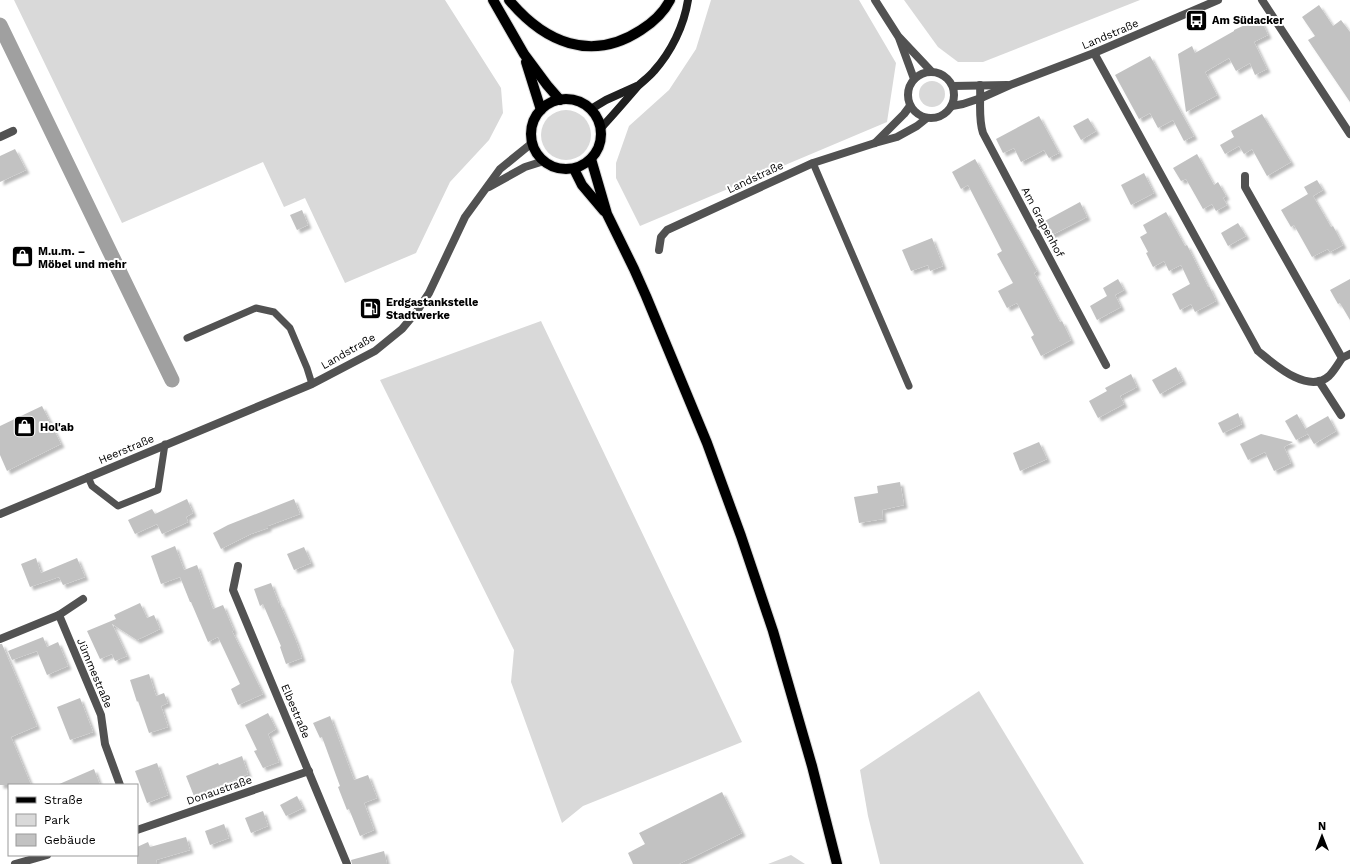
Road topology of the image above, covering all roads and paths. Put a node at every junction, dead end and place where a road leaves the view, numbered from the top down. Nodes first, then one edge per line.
1 (493, 0) edge
2 (509, 0) edge
3 (670, 0) edge
4 (688, 0) edge
5 (875, 0) edge
6 (1218, 0) edge
7 (1262, 0) edge
8 (898, 36) junction
9 (1094, 53) junction
10 (524, 54) junction
11 (931, 71) junction
12 (914, 79) junction
13 (639, 85) junction
14 (980, 85) junction
15 (1010, 85) junction
16 (953, 86) junction
17 (981, 98) junction
18 (560, 100) junction
19 (910, 106) junction
20 (952, 106) junction
21 (591, 109) junction
22 (541, 110) junction
23 (927, 118) junction
24 (601, 128) junction
25 (13, 131) dead end
26 (1350, 134) edge
27 (0, 137) edge
28 (532, 142) junction
29 (875, 143) junction
30 (591, 159) junction
31 (544, 161) junction
32 (813, 163) junction
33 (574, 168) junction
34 (1245, 176) dead end
35 (487, 188) junction
36 (607, 214) junction
37 (659, 250) dead end
38 (187, 338) dead end
39 (1350, 354) edge
40 (1342, 358) junction
41 (1106, 365) dead end
42 (1319, 381) junction
43 (312, 384) junction
44 (909, 386) dead end
45 (261, 405) joint
46 (1342, 415) dead end
47 (165, 444) junction
48 (88, 477) junction
49 (0, 514) edge
50 (238, 566) dead end
51 (84, 599) dead end
52 (59, 615) junction
53 (0, 639) edge
54 (309, 771) junction
55 (120, 784) edge
56 (138, 830) edge
57 (43, 856) edge
58 (15, 864) edge
59 (346, 864) edge
60 (837, 864) edge

1 - 10 main road
2 - 3 main road
4 - 13 main road
5 - 8 street
6 - 9 street, Landstraße
7 - 26 street
8 - 11 street
8 - 12 street
9 - 15 street, Landstraße
9 - 42 street
10 - 18 main road
10 - 22 main road
11 - 12 street
11 - 16 street
12 - 19 street
13 - 21 main road
13 - 24 main road
14 - 15 street, Landstraße
14 - 16 street, Landstraße
14 - 17 street, Am Grapenhof
15 - 17 street, Landstraße
16 - 20 street
17 - 20 street, Landstraße
17 - 41 street, Am Grapenhof
18 - 21 main road
18 - 22 main road
19 - 23 street
19 - 29 street, Landstraße
20 - 23 street
21 - 24 main road
22 - 28 main road
23 - 29 street, Landstraße
24 - 30 main road
25 - 27 street
28 - 31 main road
28 - 35 street, Landstraße
29 - 32 street, Landstraße
30 - 33 main road
30 - 36 main road
31 - 33 main road
31 - 35 street, Landstraße
32 - 37 street, Landstraße
32 - 44 lane
33 - 36 main road
34 - 40 street
35 - 43 street, Landstraße
36 - 60 main road
38 - 43 lane
39 - 40 street
40 - 42 street
42 - 46 street
43 - 45 street, Landstraße
45 - 47 street, Heerstraße
47 - 48 street, Heerstraße
47 - 48 lane
48 - 49 street, Heerstraße
50 - 54 street, Elbestraße
51 - 52 street
52 - 53 street
52 - 55 street, Jümmestraße
54 - 56 street, Donaustraße
54 - 59 street, Elbestraße
57 - 58 street

